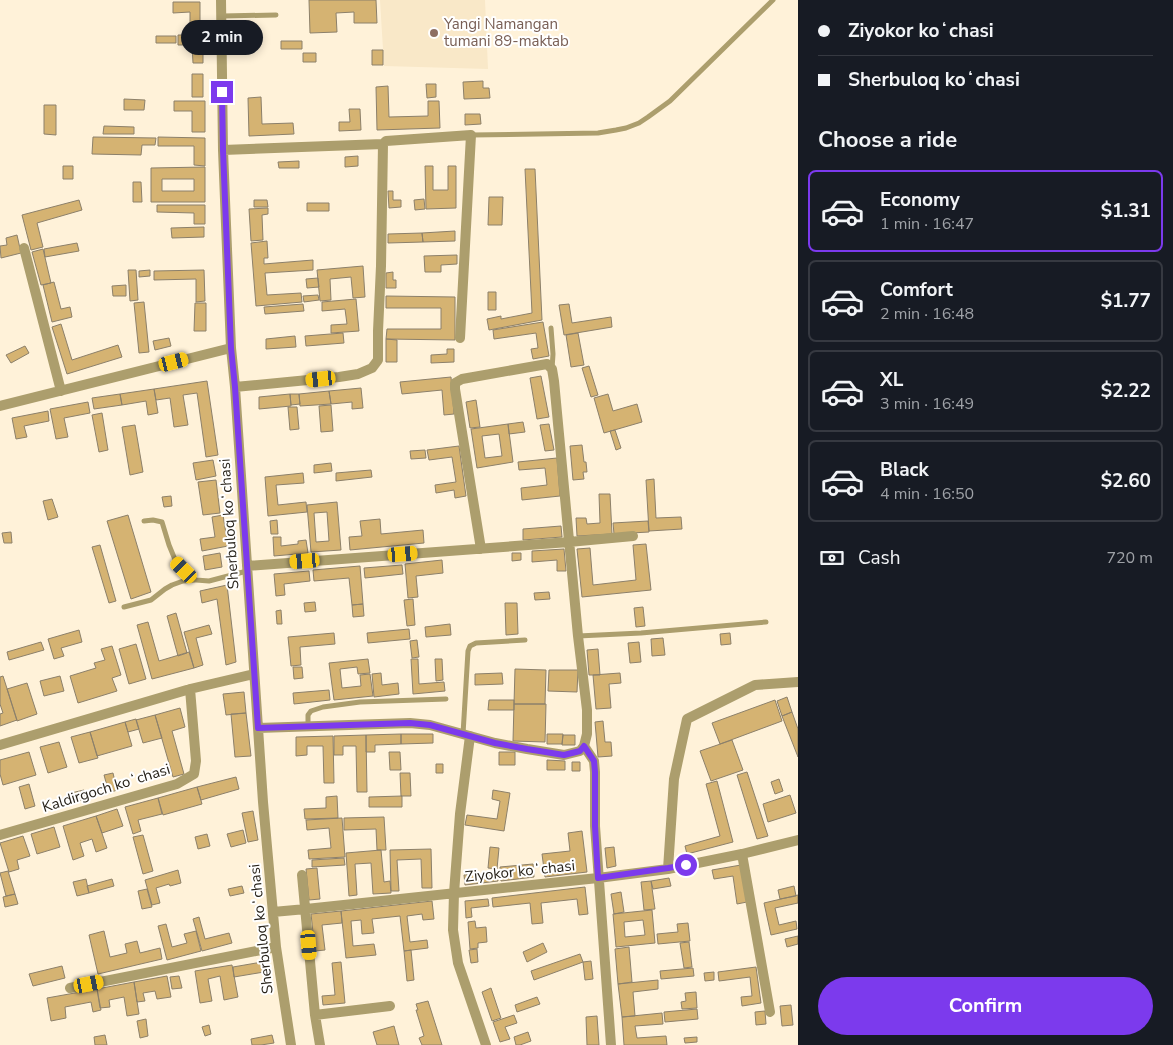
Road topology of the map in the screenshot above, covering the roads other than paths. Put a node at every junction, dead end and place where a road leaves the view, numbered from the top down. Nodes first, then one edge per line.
1 (221, 0) edge
2 (773, 0) edge
3 (276, 15) dead end
4 (221, 16) junction
5 (471, 135) junction
6 (383, 144) junction
7 (223, 150) junction
8 (24, 248) dead end
9 (551, 328) dead end
10 (460, 338) dead end
11 (231, 348) junction
12 (552, 370) junction
13 (235, 387) junction
14 (61, 391) junction
15 (0, 406) edge
16 (144, 522) dead end
17 (633, 536) dead end
18 (569, 542) junction
19 (481, 548) junction
20 (247, 568) junction
21 (196, 580) junction
22 (124, 607) dead end
23 (766, 622) dead end
24 (578, 636) junction
25 (525, 640) dead end
26 (254, 674) junction
27 (798, 682) edge
28 (190, 689) junction
29 (446, 699) dead end
30 (308, 726) junction
31 (258, 728) junction
32 (467, 735) junction
33 (0, 745) edge
34 (584, 746) junction
35 (0, 835) edge
36 (798, 840) edge
37 (742, 854) junction
38 (668, 868) junction
39 (302, 875) dead end
40 (598, 878) junction
41 (454, 893) junction
42 (306, 910) junction
43 (273, 912) junction
44 (276, 946) junction
45 (70, 988) dead end
46 (390, 1006) dead end
47 (770, 1012) dead end
48 (315, 1015) junction
49 (291, 1045) edge
50 (320, 1045) edge
51 (486, 1045) edge
52 (611, 1045) edge

1 - 4 street, Sherbuloq koʻchasi
2 - 5 lane
3 - 4 lane
4 - 7 street, Sherbuloq koʻchasi
5 - 6 street
5 - 10 street
6 - 7 street
6 - 13 street
7 - 11 street, Sherbuloq koʻchasi
8 - 14 street
9 - 12 lane
11 - 13 street, Sherbuloq koʻchasi
11 - 14 street
12 - 18 street
12 - 19 street
13 - 20 street, Sherbuloq koʻchasi
14 - 15 street
16 - 21 lane
17 - 18 street
18 - 19 street
18 - 24 street
19 - 20 street
20 - 21 lane
20 - 26 street, Sherbuloq koʻchasi
21 - 22 lane
23 - 24 lane
24 - 34 street
25 - 32 lane
26 - 28 street
26 - 31 street, Sherbuloq koʻchasi
27 - 38 street
28 - 33 street
28 - 35 street, Kaldirgoch koʻchasi
29 - 30 lane
30 - 31 street
30 - 32 street
31 - 43 street, Sherbuloq koʻchasi
32 - 34 street
32 - 41 street
34 - 40 street
36 - 37 street, Ziyokor koʻchasi
37 - 38 street, Ziyokor koʻchasi
37 - 47 street
38 - 40 street, Ziyokor koʻchasi
39 - 42 street
40 - 41 street, Ziyokor koʻchasi
40 - 52 street
41 - 42 street, Ziyokor koʻchasi
41 - 51 street
42 - 43 street, Ziyokor koʻchasi
42 - 48 street
43 - 44 street, Sherbuloq koʻchasi
44 - 45 street
44 - 49 street, Sherbuloq koʻchasi
46 - 48 street
48 - 50 street

